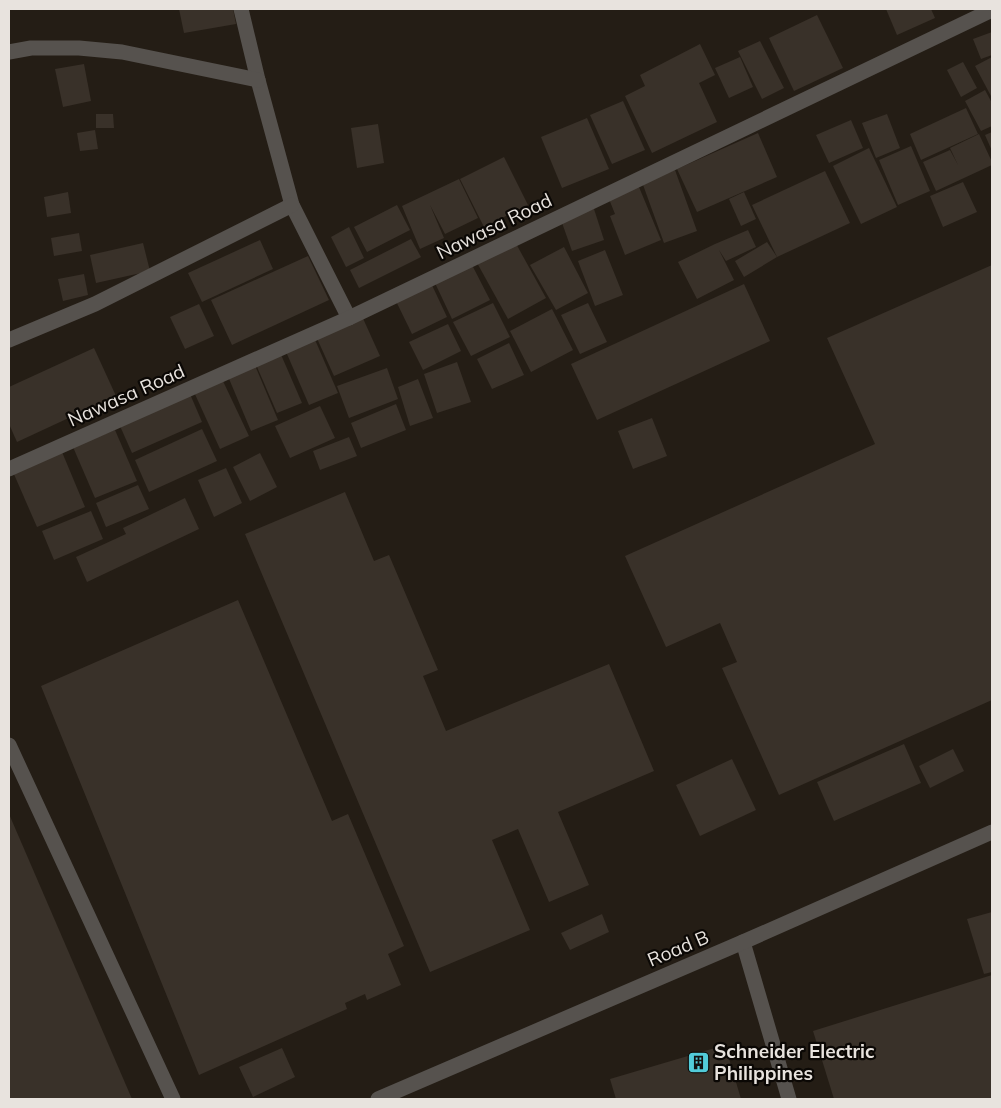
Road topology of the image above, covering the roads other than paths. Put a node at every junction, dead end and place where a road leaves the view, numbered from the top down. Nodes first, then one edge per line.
1 (242, 9) edge
2 (992, 10) edge
3 (9, 52) edge
4 (258, 80) junction
5 (292, 205) junction
6 (348, 318) junction
7 (9, 340) edge
8 (9, 469) edge
9 (9, 745) edge
10 (992, 832) edge
11 (743, 942) junction
12 (382, 1098) edge
13 (172, 1099) edge
14 (789, 1099) edge

1 - 4 street
2 - 6 street, Nawasa Road
3 - 4 street
4 - 5 street
5 - 6 street
5 - 7 street
6 - 8 street, Nawasa Road
9 - 13 street
10 - 11 street, Road B
11 - 12 street, Road B
11 - 14 street

